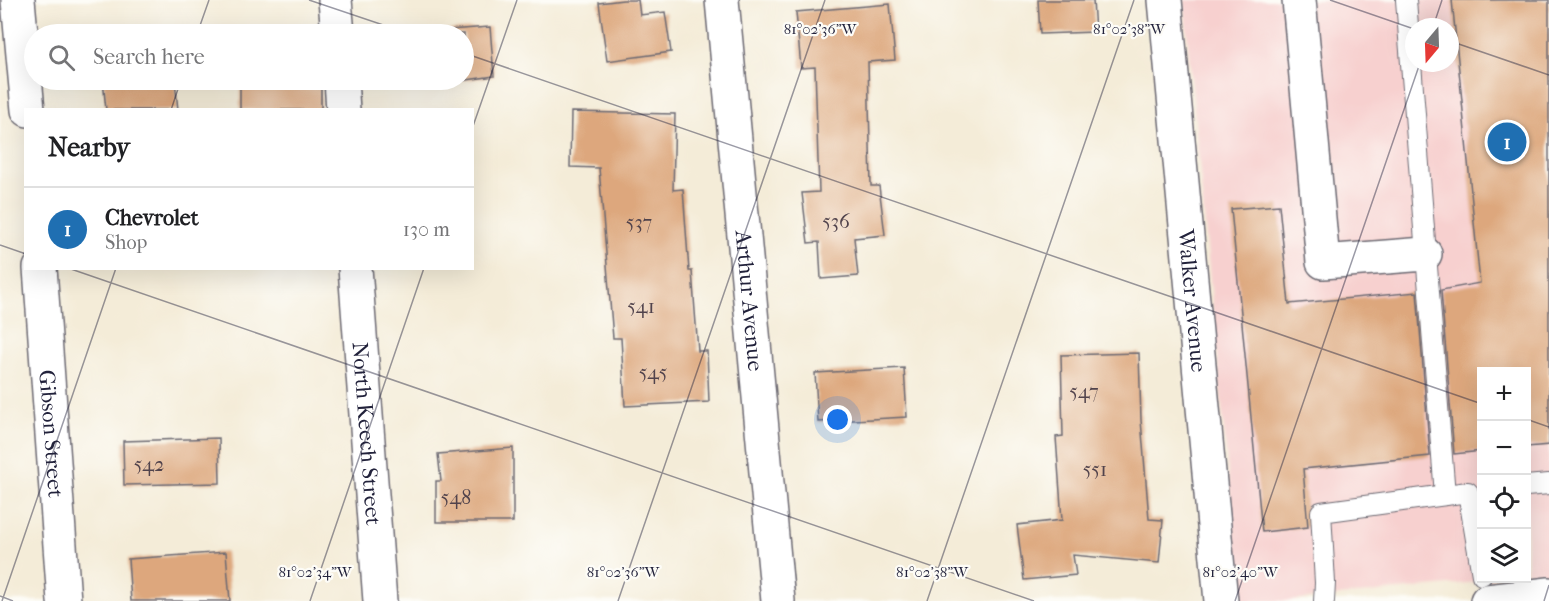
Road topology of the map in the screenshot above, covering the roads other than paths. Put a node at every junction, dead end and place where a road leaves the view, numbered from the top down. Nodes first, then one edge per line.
1 (18, 0) edge
2 (335, 0) edge
3 (722, 0) edge
4 (1165, 0) edge
5 (1299, 0) edge
6 (1406, 0) edge
7 (337, 24) edge
8 (24, 66) edge
9 (26, 90) edge
10 (342, 90) edge
11 (28, 108) edge
12 (343, 108) edge
13 (1425, 254) junction
14 (40, 270) edge
15 (355, 270) edge
16 (1549, 484) edge
17 (1531, 486) edge
18 (1475, 491) edge
19 (1445, 495) junction
20 (1478, 529) edge
21 (1483, 583) edge
22 (1549, 594) edge
23 (64, 601) edge
24 (380, 601) edge
25 (778, 601) edge
26 (1221, 601) edge
27 (1324, 601) edge
28 (1487, 601) edge

1 - 8 street
2 - 7 street
3 - 25 street, Arthur Avenue
4 - 26 street, Walker Avenue
5 - 13 street
6 - 13 lane
9 - 11 street
10 - 12 street
13 - 19 lane
14 - 23 street, Gibson Street
15 - 24 street, North Keech Street
16 - 17 lane
18 - 19 lane
18 - 20 lane
19 - 27 lane
21 - 28 lane
22 - 28 street

